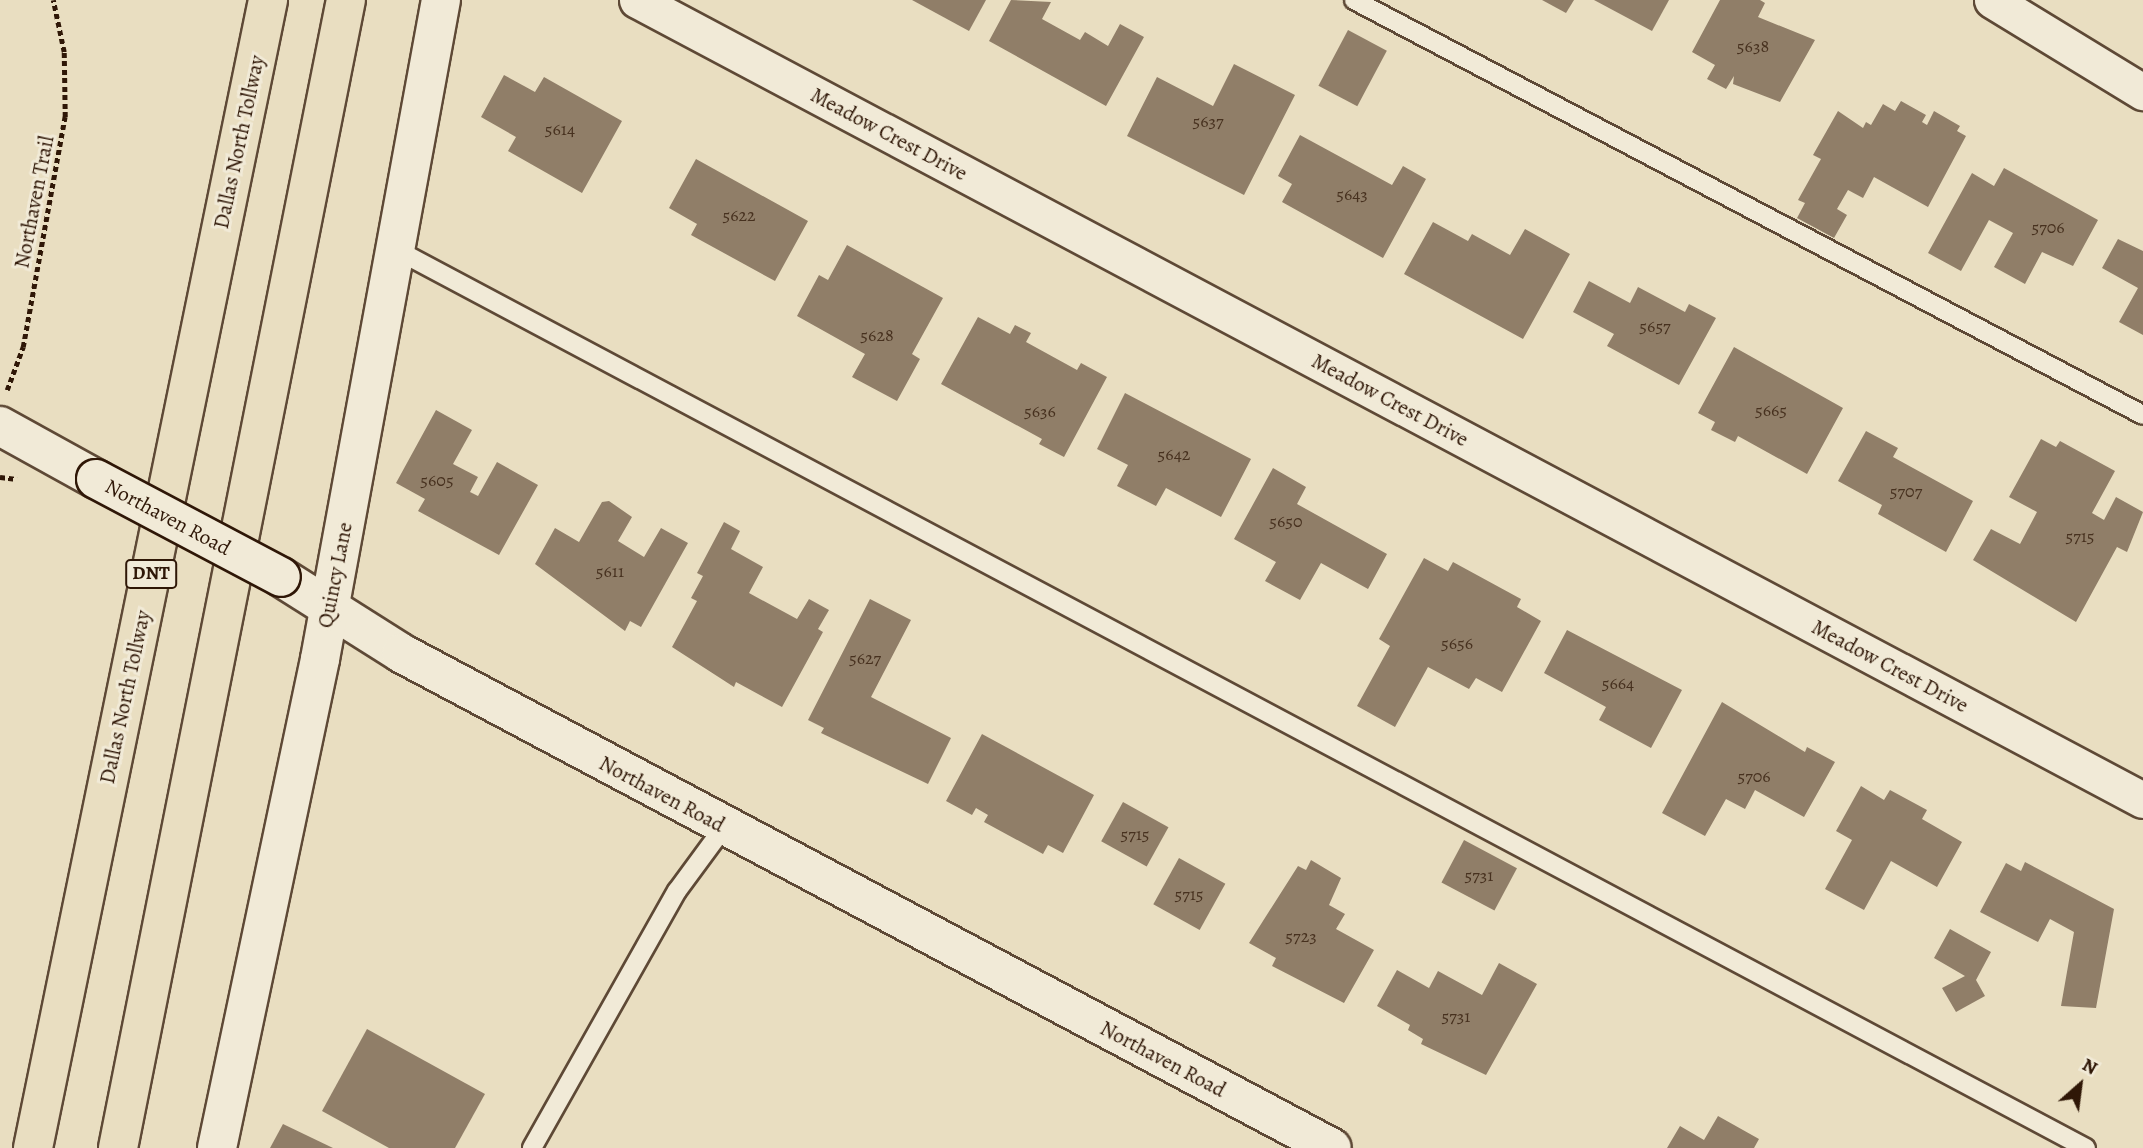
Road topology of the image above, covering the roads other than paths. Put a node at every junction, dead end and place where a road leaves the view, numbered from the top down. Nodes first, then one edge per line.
1 (268, 0) edge
2 (346, 0) edge
3 (441, 0) edge
4 (636, 0) edge
5 (1354, 0) edge
6 (1992, 0) edge
7 (2143, 92) edge
8 (396, 248) junction
9 (2, 412) edge
10 (2143, 415) edge
11 (330, 604) junction
12 (2143, 800) edge
13 (724, 827) junction
14 (1313, 1144) edge
15 (33, 1148) edge
16 (118, 1148) edge
17 (217, 1148) edge
18 (532, 1148) edge
19 (2086, 1148) edge

1 - 15 highway, Dallas North Tollway / DNT
2 - 16 highway
3 - 8 street, Quincy Lane
4 - 12 street, Meadow Crest Drive
5 - 10 lane
6 - 7 street
8 - 11 street, Quincy Lane
8 - 19 lane
9 - 11 street, Northaven Road, bridge
11 - 13 street, Northaven Road
11 - 17 street, Quincy Lane
13 - 14 street, Northaven Road
13 - 18 lane

